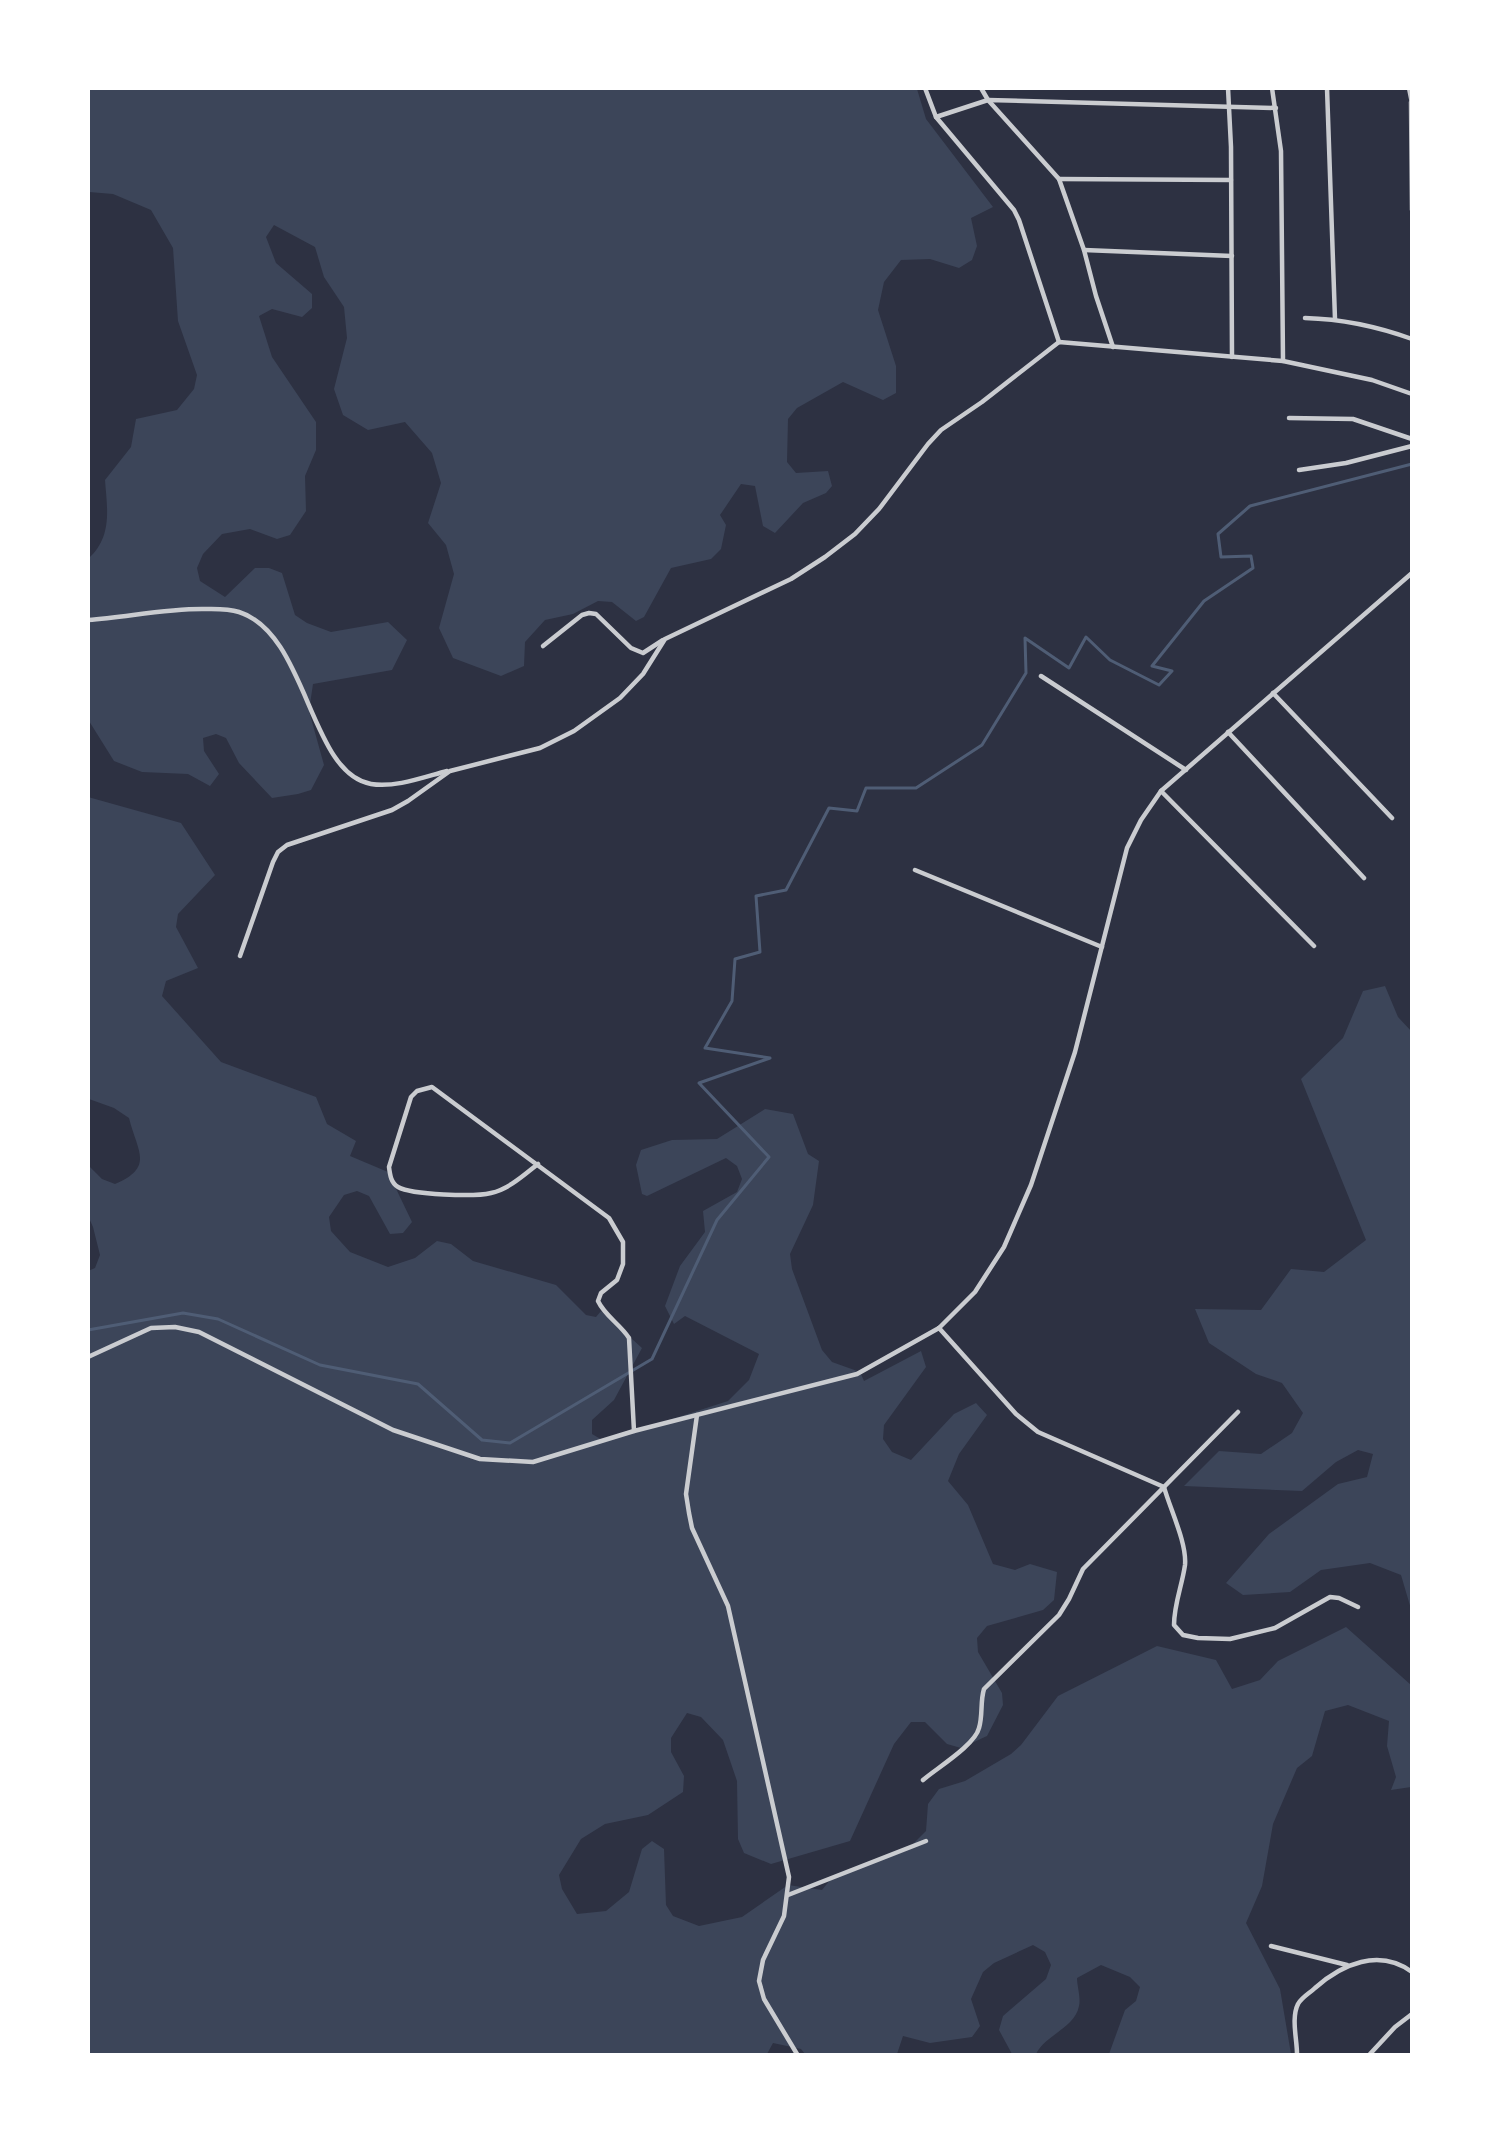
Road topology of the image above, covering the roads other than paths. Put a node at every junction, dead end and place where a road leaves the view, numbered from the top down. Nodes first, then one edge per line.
1 (925, 88) edge
2 (981, 88) edge
3 (1228, 88) edge
4 (1272, 88) edge
5 (1327, 88) edge
6 (1409, 88) edge
7 (988, 100) junction
8 (1411, 103) edge
9 (1230, 107) junction
10 (1276, 108) junction
11 (936, 117) junction
12 (1059, 179) junction
13 (1231, 180) junction
14 (1412, 210) edge
15 (1084, 250) junction
16 (1232, 256) junction
17 (1305, 318) dead end
18 (1335, 319) junction
19 (1412, 339) edge
20 (1059, 342) junction
21 (1113, 347) junction
22 (1232, 357) junction
23 (1282, 361) junction
24 (1412, 394) edge
25 (1290, 418) dead end
26 (1412, 440) edge
27 (1412, 446) edge
28 (1299, 470) dead end
29 (1412, 573) edge
30 (88, 621) edge
31 (665, 639) junction
32 (543, 646) dead end
33 (1041, 676) dead end
34 (1273, 693) junction
35 (1228, 732) junction
36 (1186, 770) junction
37 (450, 771) junction
38 (1161, 791) junction
39 (1392, 818) dead end
40 (915, 870) dead end
41 (1365, 878) dead end
42 (1314, 946) dead end
43 (1102, 947) junction
44 (240, 956) dead end
45 (538, 1164) junction
46 (939, 1328) junction
47 (88, 1356) edge
48 (1238, 1412) dead end
49 (697, 1415) junction
50 (634, 1431) junction
51 (1164, 1487) junction
52 (1358, 1607) dead end
53 (923, 1780) dead end
54 (926, 1841) dead end
55 (788, 1895) junction
56 (1271, 1946) dead end
57 (1347, 1965) junction
58 (1412, 1972) edge
59 (1412, 2014) edge
60 (797, 2055) edge
61 (1297, 2055) edge
62 (1370, 2055) edge

1 - 11 street
2 - 7 street
3 - 9 street
4 - 10 street
5 - 18 street
6 - 8 street
7 - 9 street
7 - 11 street
7 - 12 street
8 - 14 street
9 - 10 street
9 - 13 street
10 - 23 street
11 - 20 street
12 - 13 street
12 - 15 street
13 - 16 street
15 - 16 street
15 - 21 street
16 - 22 street
17 - 18 street
18 - 19 street
20 - 21 street
20 - 31 street
21 - 22 street
22 - 23 street
23 - 24 street
25 - 26 street
27 - 28 street
29 - 34 street
30 - 37 street
31 - 32 street
31 - 37 street
33 - 36 street
34 - 35 street
34 - 39 street
35 - 36 street
35 - 41 street
36 - 38 street
37 - 44 street
38 - 42 street
38 - 43 street
40 - 43 street
43 - 46 street
45 - 45 street
45 - 50 street
46 - 49 street
46 - 51 street
47 - 50 street
48 - 51 street
49 - 50 street
49 - 55 street
51 - 52 street
51 - 53 street
54 - 55 street
55 - 60 street
56 - 57 street
57 - 58 street
57 - 61 street
59 - 62 street

